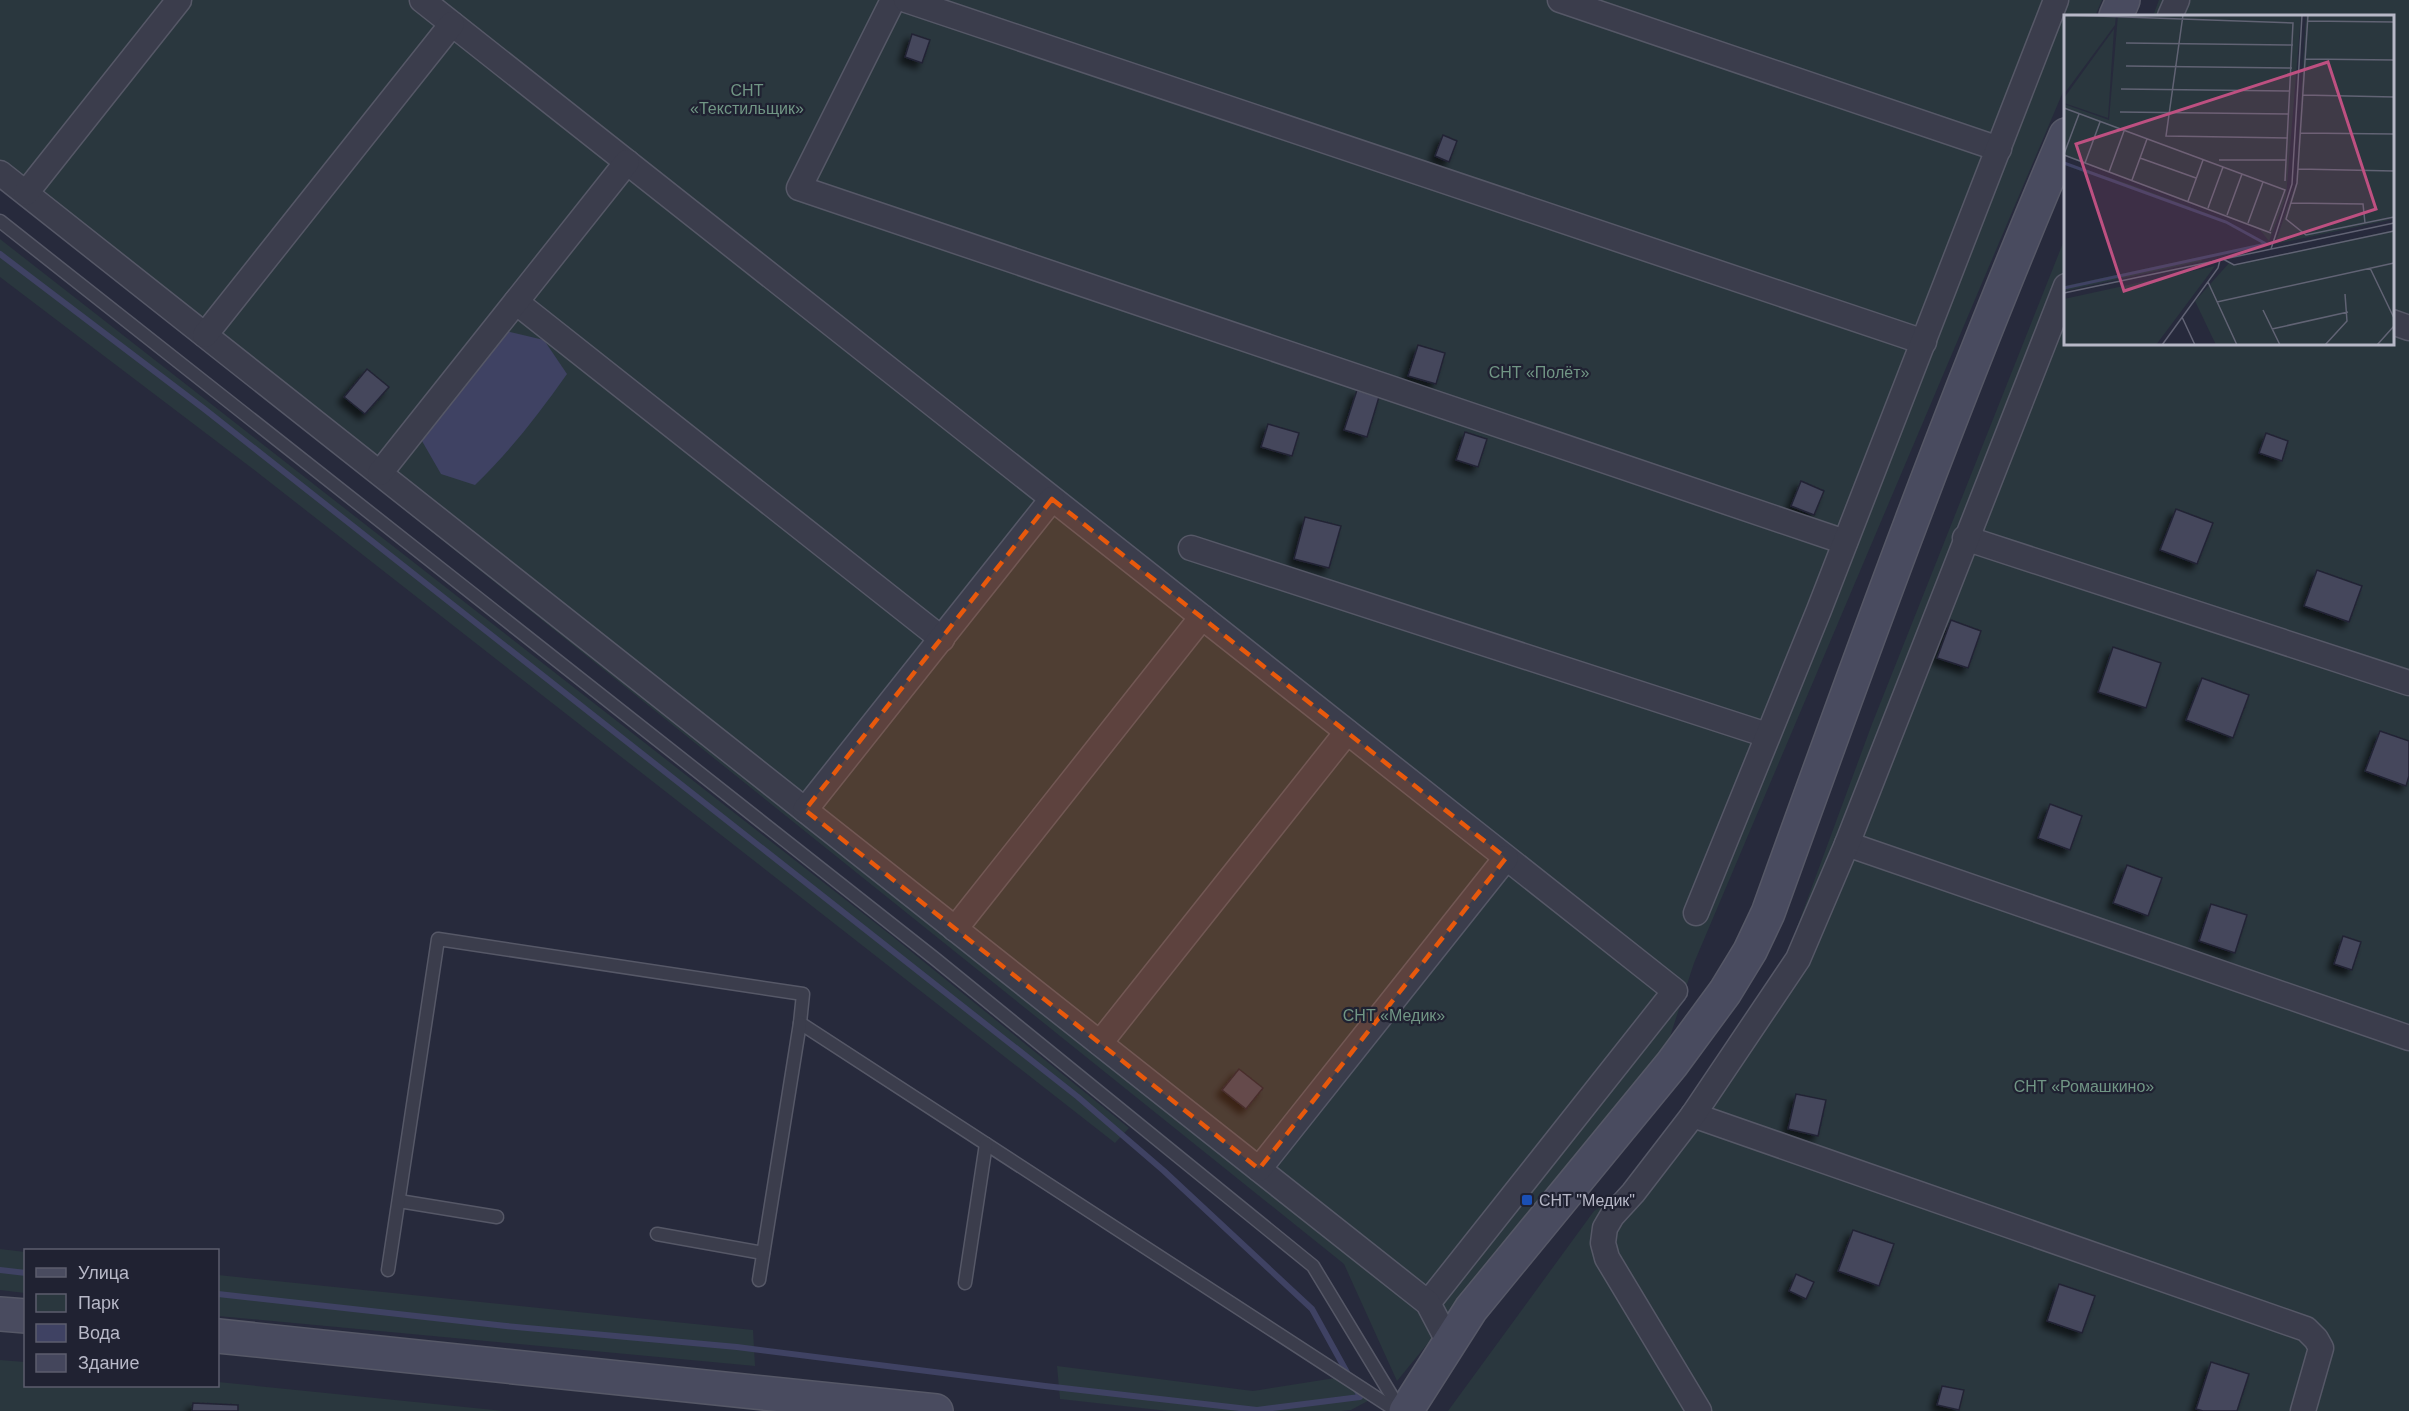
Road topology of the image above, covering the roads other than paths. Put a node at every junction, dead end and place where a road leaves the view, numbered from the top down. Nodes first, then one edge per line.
1 (179, 0) edge
2 (422, 0) edge
3 (892, 0) edge
4 (906, 0) edge
5 (1560, 0) edge
6 (2056, 0) edge
7 (2123, 0) edge
8 (2177, 0) edge
9 (2116, 15) edge
10 (2170, 15) edge
11 (452, 24) junction
12 (2064, 140) edge
13 (1999, 148) junction
14 (627, 162) junction
15 (0, 173) edge
16 (26, 193) junction
17 (0, 221) edge
18 (2064, 291) edge
19 (516, 302) junction
20 (2394, 323) edge
21 (2409, 328) edge
22 (205, 335) junction
23 (1924, 342) junction
24 (380, 473) junction
25 (1052, 499) junction
26 (1965, 538) junction
27 (1845, 542) junction
28 (1191, 548) dead end
29 (1202, 617) junction
30 (942, 639) junction
31 (2409, 683) edge
32 (1347, 732) junction
33 (1767, 735) junction
34 (805, 810) junction
35 (1846, 844) junction
36 (1506, 858) junction
37 (1696, 913) dead end
38 (955, 929) junction
39 (800, 1023) junction
40 (2409, 1038) edge
41 (1100, 1043) junction
42 (1693, 1115) junction
43 (986, 1144) junction
44 (1259, 1169) junction
45 (399, 1201) junction
46 (497, 1217) dead end
47 (657, 1234) dead end
48 (763, 1253) junction
49 (388, 1270) dead end
50 (759, 1280) dead end
51 (965, 1283) dead end
52 (1428, 1303) junction
53 (0, 1314) edge
54 (24, 1316) edge
55 (219, 1336) edge
56 (1448, 1341) junction
57 (923, 1410) edge
58 (1399, 1411) edge
59 (1406, 1411) edge
60 (1699, 1411) edge
61 (2303, 1411) edge

1 - 16 street
2 - 11 street
3 - 27 street
4 - 23 street
5 - 13 street
6 - 13 street
7 - 9 street
8 - 10 street
11 - 14 street
11 - 22 street
12 - 56 street
13 - 23 street
14 - 19 street
14 - 25 street
15 - 16 street
16 - 22 street
17 - 58 lane
18 - 26 street
19 - 24 street
19 - 30 street
20 - 21 street
22 - 24 street
23 - 27 street
24 - 34 street
25 - 29 street
25 - 30 street
26 - 31 street
26 - 35 street
27 - 33 street
28 - 33 street
29 - 32 street
29 - 38 street
30 - 34 street
32 - 36 street
32 - 41 street
33 - 37 street
34 - 38 street
35 - 40 street
35 - 42 street
36 - 44 street
36 - 52 street
38 - 41 street
39 - 43 lane
39 - 45 lane
39 - 48 lane
41 - 44 street
42 - 60 street
42 - 61 street
43 - 51 lane
43 - 58 lane
44 - 52 street
45 - 46 lane
45 - 49 lane
47 - 48 lane
48 - 50 lane
52 - 56 street
53 - 54 street
55 - 57 street
56 - 59 street

